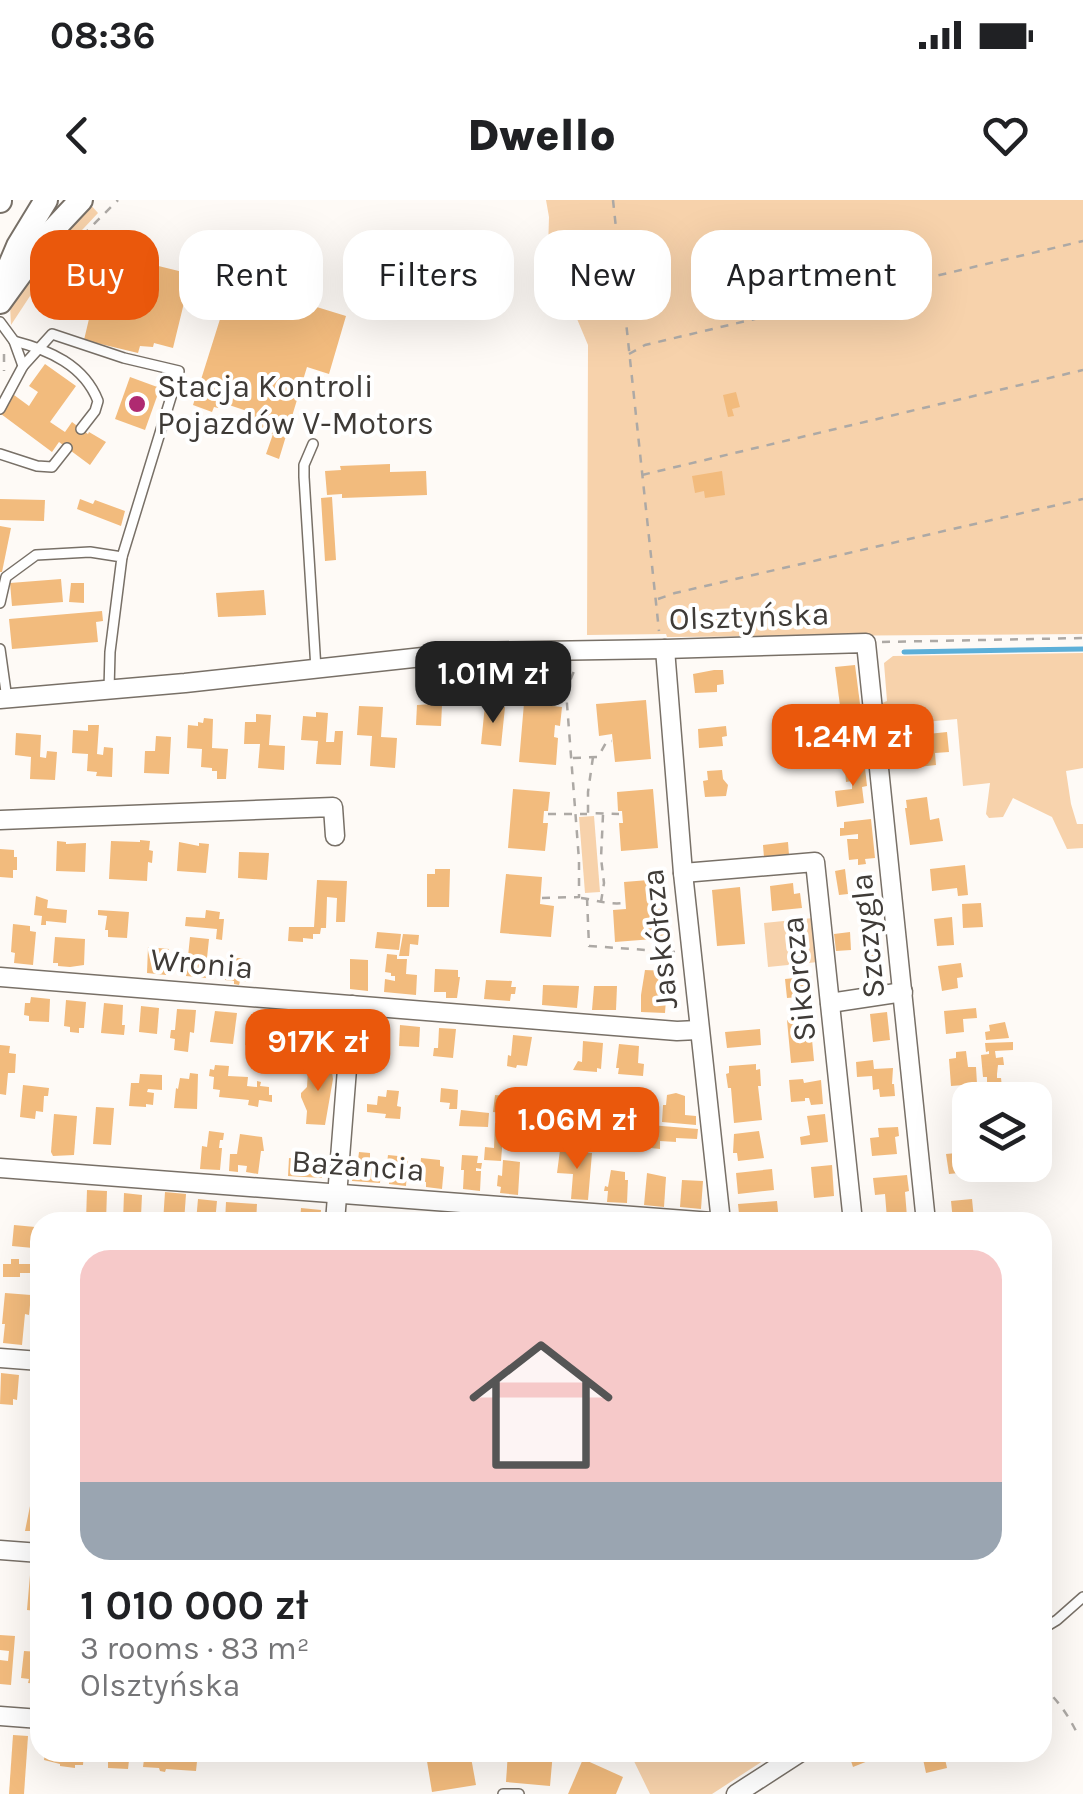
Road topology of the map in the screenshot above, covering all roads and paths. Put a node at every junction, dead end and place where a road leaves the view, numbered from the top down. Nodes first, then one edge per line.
1 (46, 200) edge
2 (81, 200) edge
3 (118, 200) edge
4 (613, 200) edge
5 (86, 230) edge
6 (1083, 242) edge
7 (0, 292) edge
8 (0, 302) edge
9 (0, 322) edge
10 (14, 341) junction
11 (40, 348) junction
12 (629, 354) junction
13 (0, 355) edge
14 (23, 366) junction
15 (1083, 370) edge
16 (4, 376) dead end
17 (0, 409) edge
18 (80, 429) dead end
19 (313, 444) dead end
20 (67, 448) dead end
21 (0, 454) edge
22 (642, 475) junction
23 (1083, 500) edge
24 (122, 557) junction
25 (656, 599) junction
26 (0, 603) edge
27 (1083, 638) edge
28 (662, 642) junction
29 (866, 642) junction
30 (0, 650) edge
31 (576, 664) dead end
32 (316, 669) junction
33 (110, 690) junction
34 (4, 699) edge
35 (612, 740) dead end
36 (592, 757) junction
37 (571, 758) junction
38 (548, 814) dead end
39 (575, 814) junction
40 (588, 814) junction
41 (619, 814) dead end
42 (603, 815) junction
43 (0, 820) edge
44 (335, 836) dead end
45 (683, 873) junction
46 (542, 898) dead end
47 (580, 898) junction
48 (587, 898) junction
49 (601, 902) junction
50 (624, 903) dead end
51 (680, 952) dead end
52 (0, 977) edge
53 (903, 992) junction
54 (830, 1003) junction
55 (352, 1005) junction
56 (698, 1030) junction
57 (0, 1168) edge
58 (338, 1194) junction
59 (336, 1212) edge
60 (578, 1212) edge
61 (720, 1212) edge
62 (851, 1212) edge
63 (925, 1212) edge
64 (0, 1358) edge
65 (30, 1360) edge
66 (0, 1550) edge
67 (30, 1553) edge
68 (1083, 1597) edge
69 (1052, 1623) edge
70 (1052, 1694) edge
71 (0, 1716) edge
72 (30, 1718) edge
73 (1077, 1733) dead end
74 (786, 1762) edge
75 (503, 1794) edge
76 (519, 1794) edge
77 (736, 1794) edge

1 - 7 main road
2 - 8 main road
3 - 5 path
4 - 12 path
6 - 12 path
9 - 10 lane
10 - 11 lane
10 - 14 lane
11 - 14 lane
11 - 18 lane
11 - 24 lane
12 - 22 path
13 - 16 path
14 - 17 lane
15 - 22 path
19 - 32 lane
20 - 21 lane
22 - 25 path
23 - 25 path
24 - 26 lane
24 - 33 lane
25 - 28 path
27 - 29 path, Olsztyńska
28 - 29 street, Olsztyńska
28 - 32 street, Olsztyńska
28 - 45 street, Jaskółcza
29 - 53 street, Szczygla
30 - 34 lane
31 - 37 path
32 - 33 street, Olsztyńska
33 - 34 street, Olsztyńska
35 - 36 path
36 - 37 path
36 - 40 path
37 - 39 path
38 - 39 path
39 - 40 path
39 - 47 path
40 - 42 path
41 - 42 path
42 - 49 path
43 - 44 street
45 - 54 street, Sikorcza
45 - 56 street, Jaskółcza
46 - 47 path
47 - 48 path
48 - 49 path
48 - 51 path
49 - 50 path
52 - 55 street, Wronia
53 - 54 street
53 - 63 street, Szczygla
54 - 62 street, Sikorcza
55 - 56 street, Wronia
55 - 58 street
56 - 61 street, Jaskółcza
57 - 58 street, Bażancia
58 - 59 street
58 - 60 street, Bażancia
64 - 65 street
66 - 67 street
68 - 69 lane
70 - 73 path
71 - 72 street
74 - 77 street
75 - 76 lane

